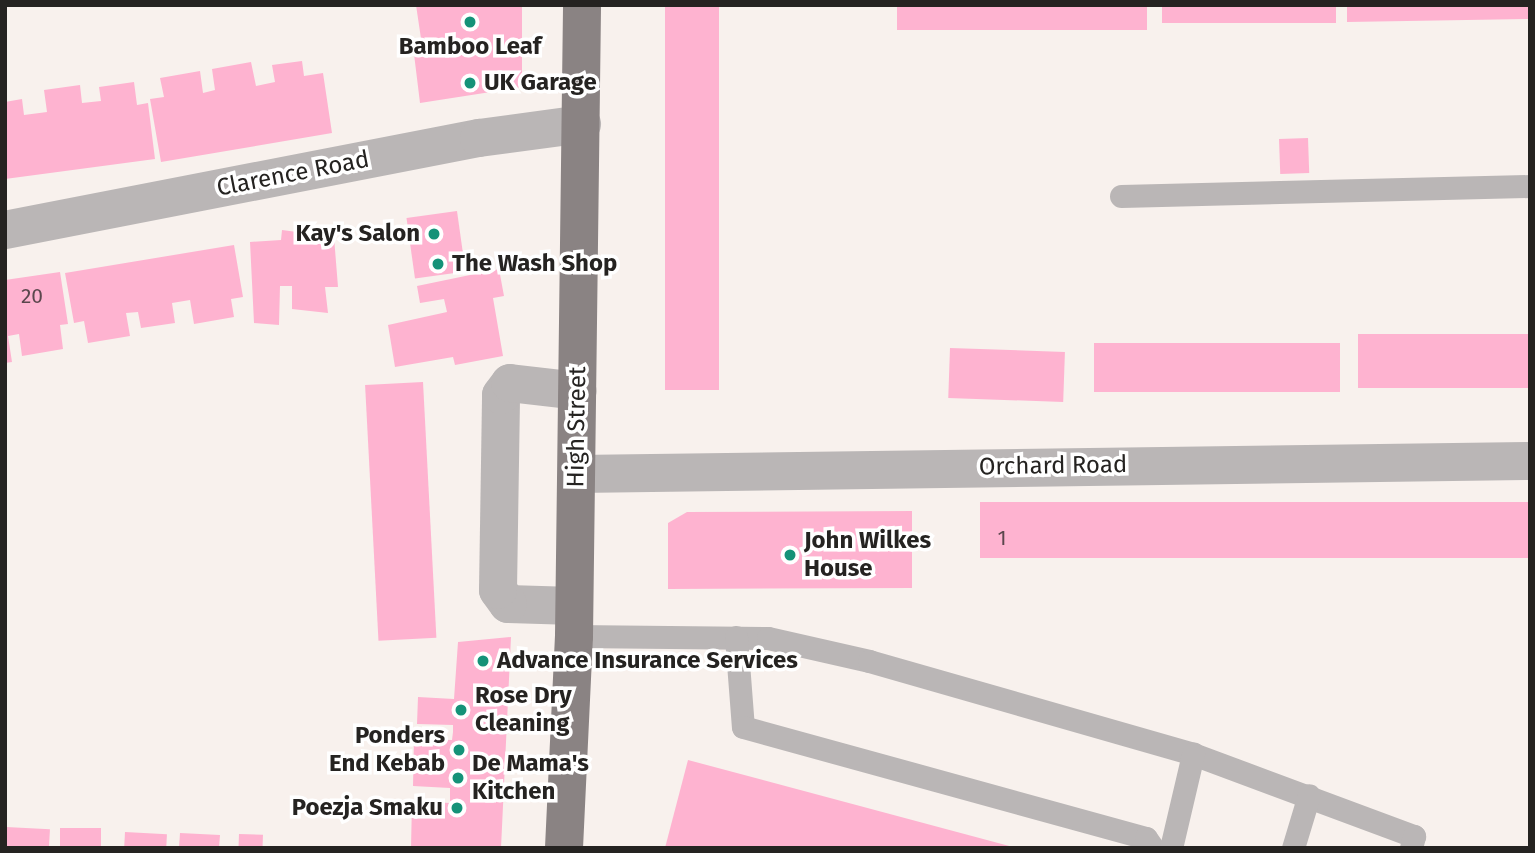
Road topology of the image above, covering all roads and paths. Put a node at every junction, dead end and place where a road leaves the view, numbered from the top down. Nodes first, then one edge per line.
1 (582, 5) edge
2 (582, 124) junction
3 (1530, 186) edge
4 (1121, 196) dead end
5 (5, 230) edge
6 (578, 391) junction
7 (1530, 461) edge
8 (577, 474) junction
9 (574, 621) junction
10 (736, 637) junction
11 (1193, 754) junction
12 (1309, 795) junction
13 (564, 848) edge
14 (1153, 848) edge
15 (1171, 848) edge
16 (1293, 848) edge
17 (1411, 848) edge

1 - 2 main road, High Street
2 - 5 street, Clarence Road
2 - 6 main road, High Street
3 - 4 lane
6 - 8 main road, High Street
6 - 9 street
7 - 8 street, Orchard Road
8 - 9 main road, High Street
9 - 10 lane
9 - 13 main road, High Street
10 - 11 lane
10 - 14 lane
11 - 12 lane
11 - 15 lane
12 - 16 lane
12 - 17 lane

